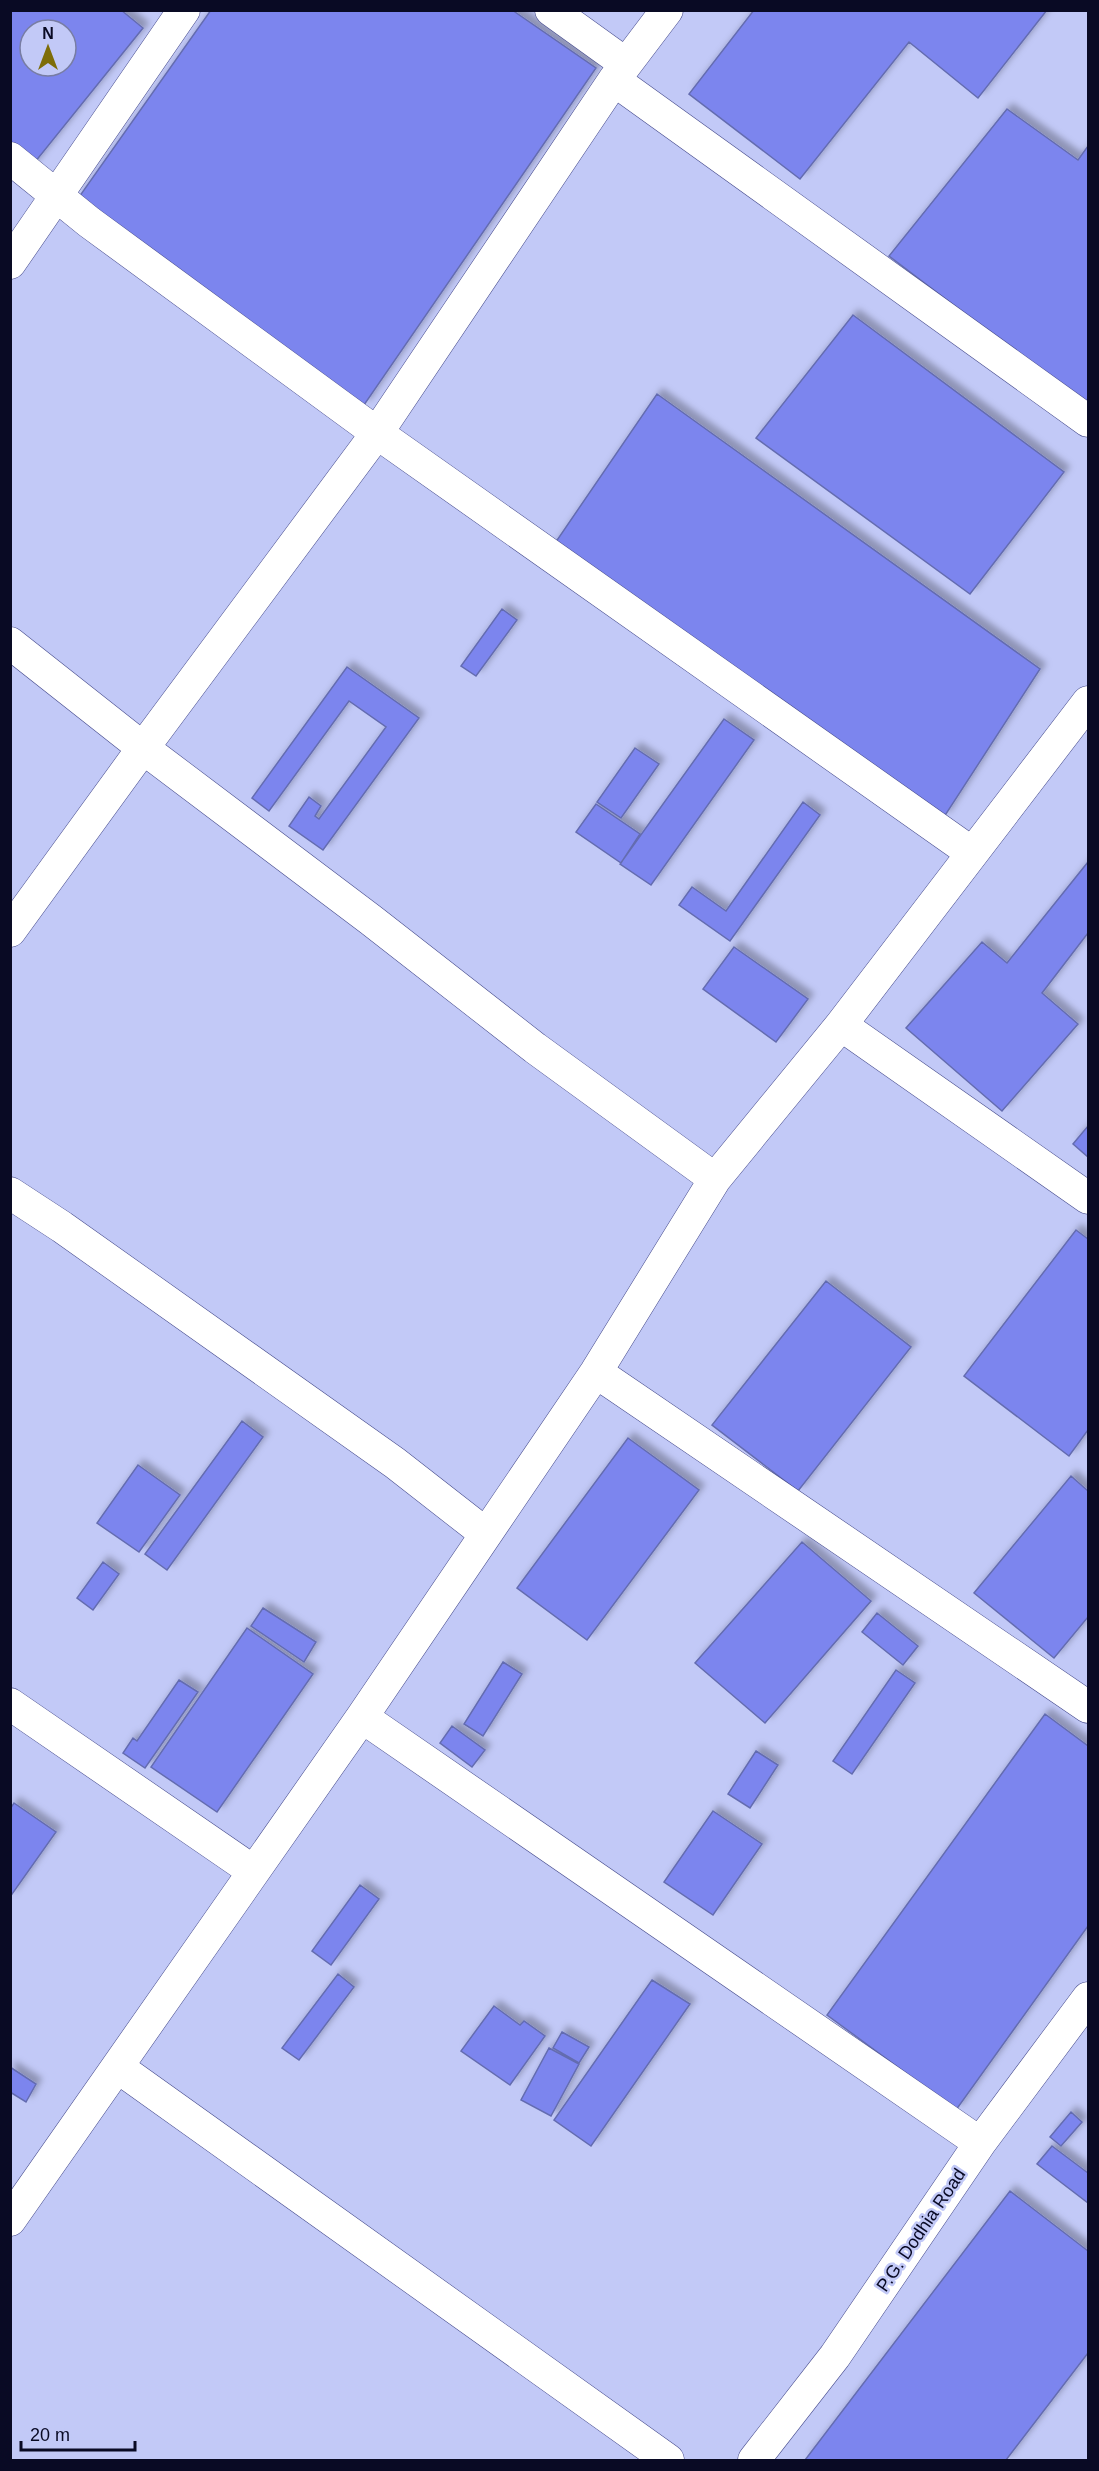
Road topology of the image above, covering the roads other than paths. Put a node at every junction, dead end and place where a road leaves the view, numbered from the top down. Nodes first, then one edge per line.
1 (184, 10) edge
2 (551, 10) edge
3 (667, 10) edge
4 (620, 72) junction
5 (10, 158) edge
6 (57, 197) junction
7 (10, 263) edge
8 (1089, 421) edge
9 (377, 433) junction
10 (10, 643) edge
11 (1089, 702) edge
12 (143, 748) junction
13 (972, 853) junction
14 (10, 931) edge
15 (841, 1025) junction
16 (715, 1179) junction
17 (10, 1193) edge
18 (1089, 1198) edge
19 (596, 1372) junction
20 (486, 1534) junction
21 (10, 1704) edge
22 (1089, 1707) edge
23 (362, 1717) junction
24 (253, 1871) junction
25 (1089, 1998) edge
26 (119, 2068) junction
27 (980, 2143) junction
28 (12, 2215) edge
29 (668, 2460) edge
30 (754, 2460) edge

1 - 6 street
2 - 4 street
3 - 4 street
4 - 8 street
4 - 9 street
5 - 6 street
6 - 7 street
6 - 9 street
9 - 12 street
9 - 13 street
10 - 12 street
11 - 13 street
12 - 14 street
12 - 16 street
13 - 15 street
15 - 16 street
15 - 18 street
16 - 19 street
17 - 20 street
19 - 20 street
19 - 22 street
20 - 23 street
21 - 24 street
23 - 24 street
23 - 27 street
24 - 26 street
25 - 27 street, P.G. Dodhia Road
26 - 28 street
26 - 29 street
27 - 30 street, P.G. Dodhia Road

